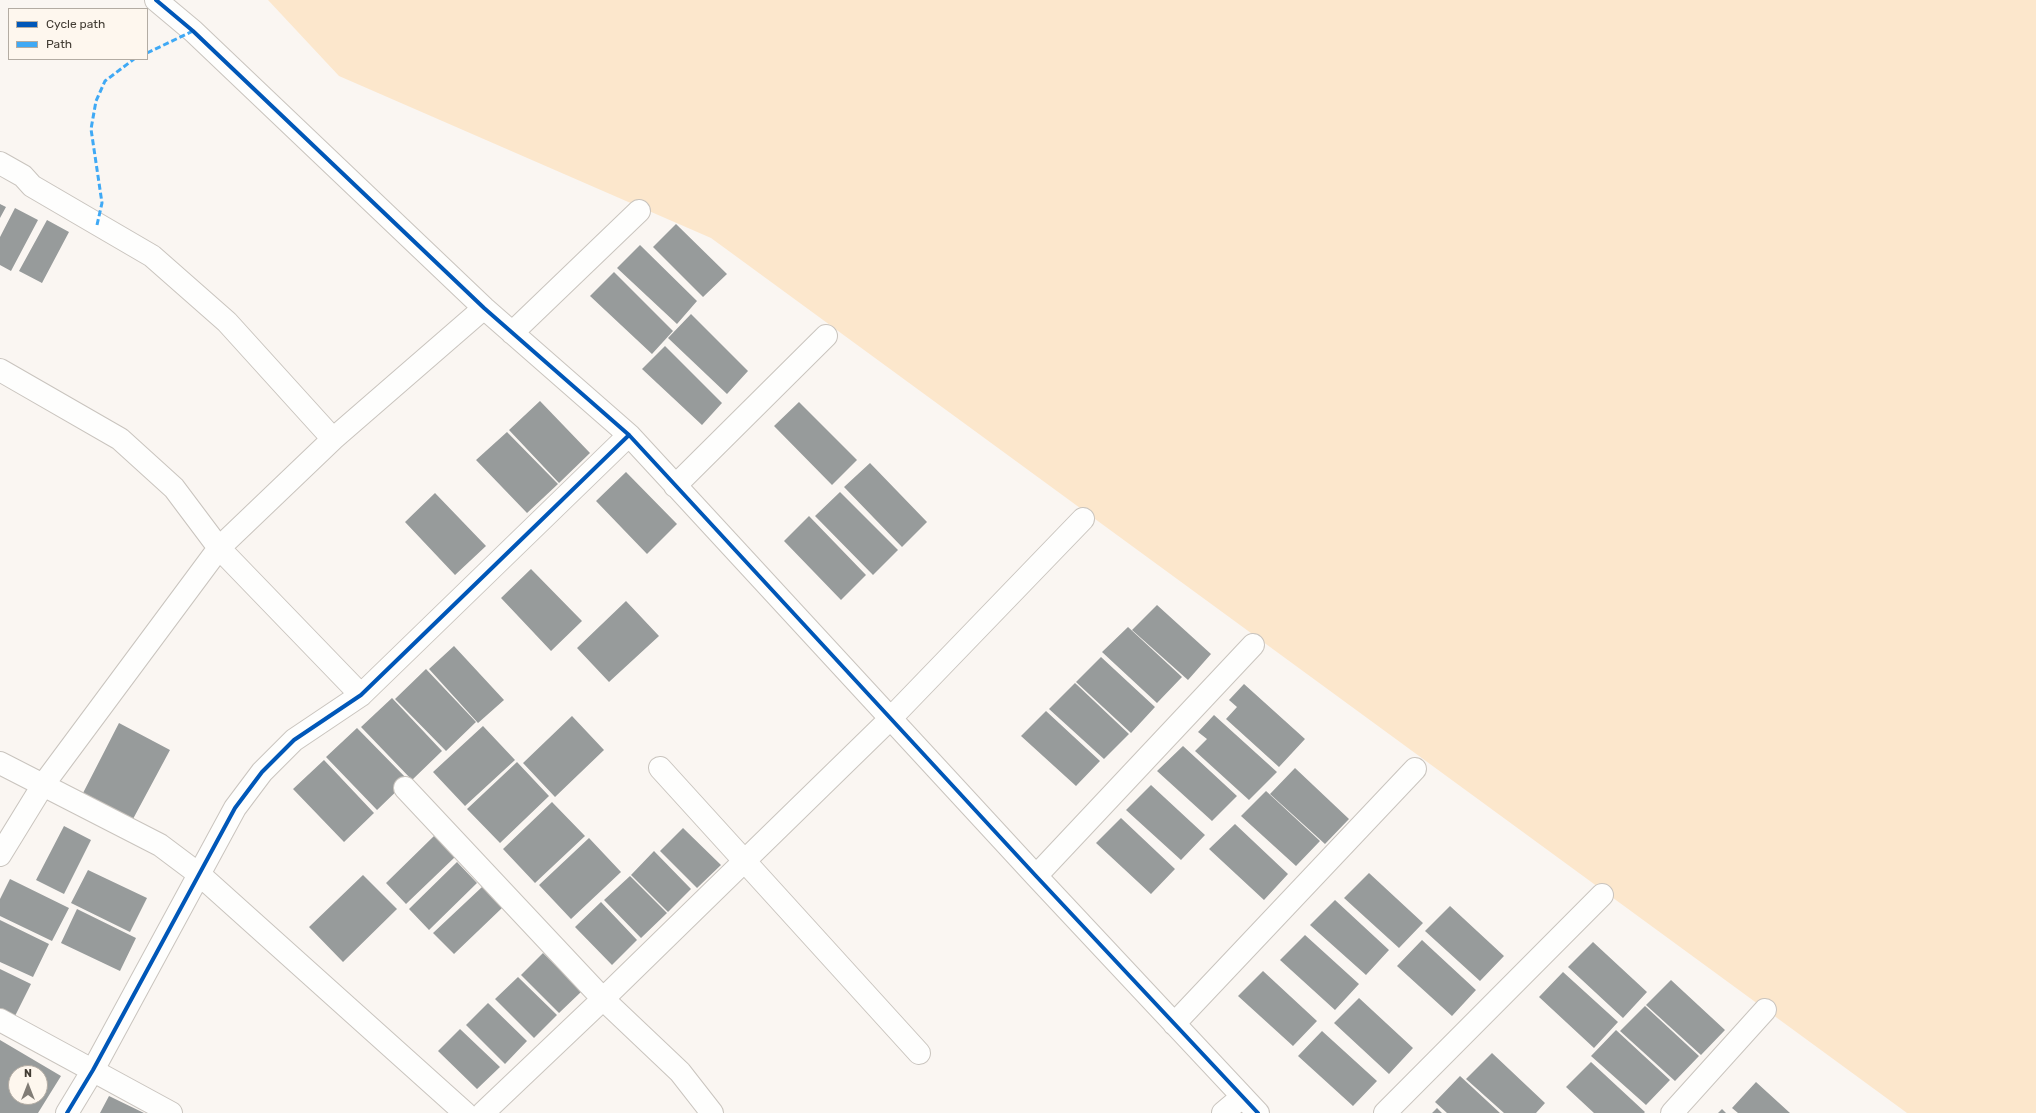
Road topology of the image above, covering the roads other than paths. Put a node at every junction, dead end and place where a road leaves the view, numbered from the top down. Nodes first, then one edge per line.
1 (156, 0) edge
2 (0, 163) edge
3 (639, 211) dead end
4 (484, 308) junction
5 (512, 333) junction
6 (826, 336) dead end
7 (0, 370) edge
8 (629, 435) junction
9 (334, 439) junction
10 (675, 486) junction
11 (1083, 519) dead end
12 (219, 548) junction
13 (1252, 645) dead end
14 (361, 694) junction
15 (890, 719) junction
16 (0, 763) edge
17 (660, 768) dead end
18 (1415, 769) dead end
19 (43, 784) junction
20 (406, 788) dead end
21 (0, 855) edge
22 (745, 860) junction
23 (200, 874) junction
24 (1036, 876) junction
25 (1602, 895) dead end
26 (603, 999) junction
27 (1765, 1010) dead end
28 (0, 1020) edge
29 (1174, 1024) junction
30 (919, 1053) dead end
31 (94, 1070) junction
32 (1242, 1097) junction
33 (67, 1113) edge
34 (171, 1113) edge
35 (465, 1113) edge
36 (483, 1113) edge
37 (712, 1113) edge
38 (1223, 1113) edge
39 (1258, 1113) edge
40 (1385, 1113) edge
41 (1672, 1113) edge

1 - 4 street
2 - 9 street
3 - 5 street
4 - 5 street
4 - 9 street
5 - 8 street
6 - 10 street
7 - 12 street
8 - 10 street
8 - 14 street
9 - 12 street
10 - 15 street
11 - 15 street
12 - 14 street
12 - 19 street
13 - 24 street
14 - 23 street
15 - 22 street
15 - 24 street
16 - 19 street
17 - 22 street
18 - 29 street
19 - 21 street
19 - 23 street
20 - 26 street
22 - 26 street
22 - 30 street
23 - 31 street
23 - 35 street
24 - 29 street
25 - 40 street
26 - 36 street
26 - 37 street
27 - 41 street
28 - 31 street
29 - 32 street
31 - 33 street
31 - 34 street
32 - 38 street
32 - 39 street

